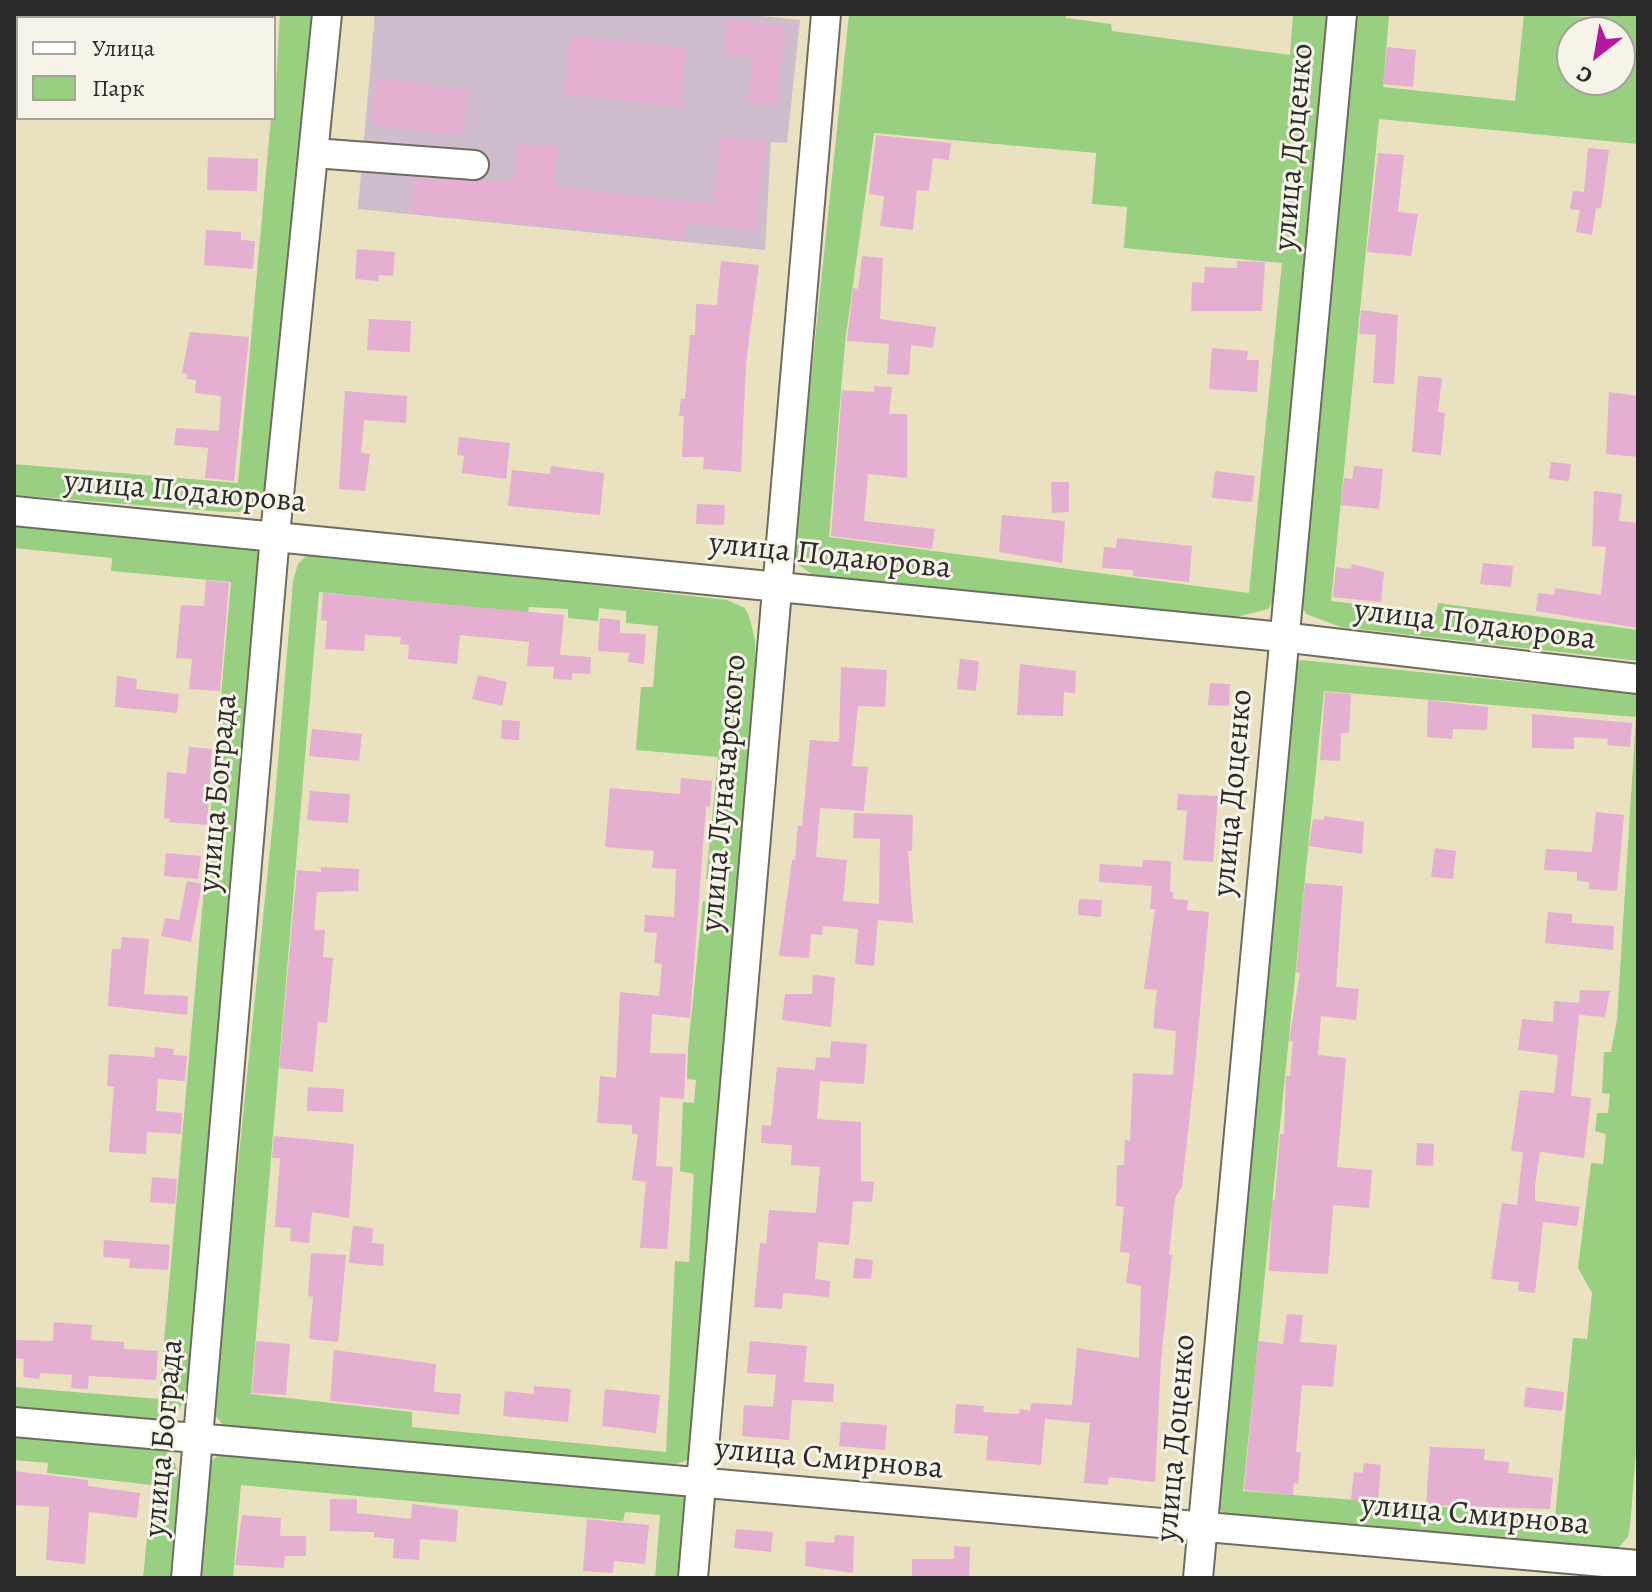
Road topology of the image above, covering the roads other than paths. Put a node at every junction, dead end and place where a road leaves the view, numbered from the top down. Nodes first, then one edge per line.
1 (327, 14) edge
2 (826, 14) edge
3 (1342, 14) edge
4 (314, 153) junction
5 (474, 165) dead end
6 (14, 511) edge
7 (275, 535) junction
8 (776, 586) junction
9 (1282, 637) junction
10 (1638, 679) edge
11 (14, 1422) edge
12 (200, 1436) junction
13 (703, 1484) junction
14 (1204, 1525) junction
15 (1638, 1565) edge
16 (186, 1578) edge
17 (693, 1578) edge
18 (1198, 1578) edge

1 - 4 street, улица Бограда
2 - 8 street, улица Луначарского
3 - 9 street, улица Доценко
4 - 5 street
4 - 7 street, улица Бограда
6 - 7 street, улица Подаюрова
7 - 8 street, улица Подаюрова
7 - 12 street, улица Бограда
8 - 9 street, улица Подаюрова
8 - 13 street, улица Луначарского
9 - 10 street, улица Подаюрова
9 - 14 street, улица Доценко
11 - 12 street, улица Смирнова
12 - 13 street, улица Смирнова
12 - 16 street, улица Бограда
13 - 14 street, улица Смирнова
13 - 17 street, улица Луначарского
14 - 15 street, улица Смирнова
14 - 18 street, улица Доценко

